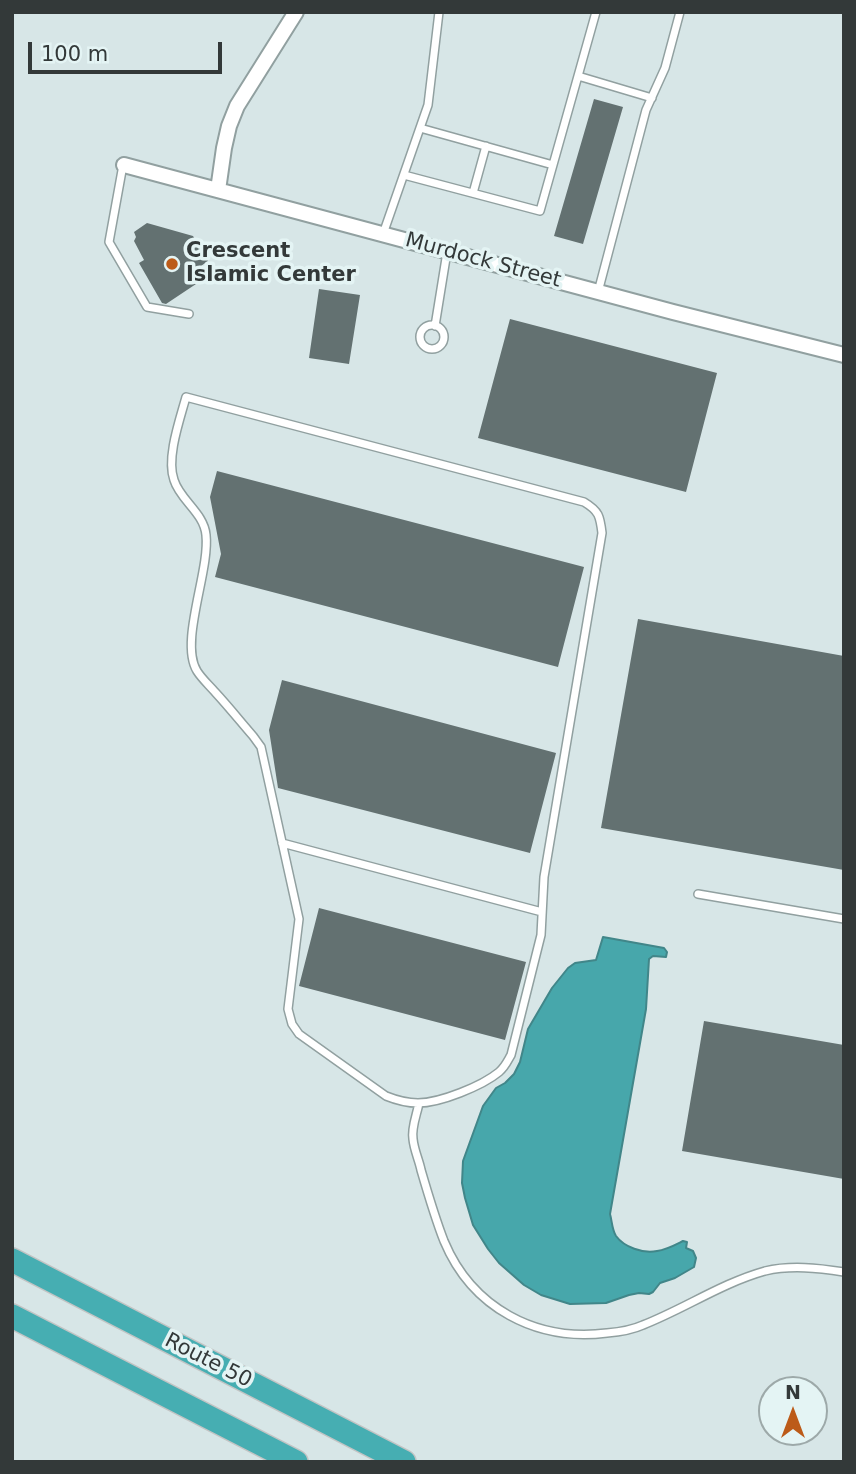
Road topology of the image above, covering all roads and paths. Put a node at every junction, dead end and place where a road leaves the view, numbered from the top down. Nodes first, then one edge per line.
1 (296, 12) edge
2 (439, 12) edge
3 (596, 12) edge
4 (680, 12) edge
5 (578, 76) junction
6 (652, 98) junction
7 (420, 128) junction
8 (486, 146) junction
9 (124, 164) joint
10 (553, 165) junction
11 (404, 175) junction
12 (218, 190) junction
13 (473, 193) junction
14 (383, 235) junction
15 (447, 252) junction
16 (598, 292) junction
17 (189, 314) dead end
18 (435, 326) dead end
19 (844, 355) edge
20 (282, 842) junction
21 (698, 894) dead end
22 (542, 912) junction
23 (844, 919) edge
24 (419, 1103) junction
25 (12, 1259) edge
26 (844, 1272) edge
27 (12, 1317) edge
28 (296, 1462) edge
29 (404, 1462) edge

1 - 12 street
2 - 7 lane
3 - 5 lane
4 - 6 lane
5 - 6 lane
5 - 10 lane
6 - 16 lane
7 - 8 lane
7 - 11 lane
8 - 10 lane
8 - 13 lane
9 - 12 street, Murdock Street
9 - 17 lane
10 - 13 lane
11 - 13 lane
11 - 14 lane
12 - 14 street, Murdock Street
14 - 15 street, Murdock Street
15 - 16 street, Murdock Street
15 - 18 lane
16 - 19 street, Murdock Street
20 - 22 lane
20 - 22 lane
20 - 24 lane
21 - 23 lane
22 - 24 lane
24 - 26 lane
25 - 29 highway, Route 50
27 - 28 highway

